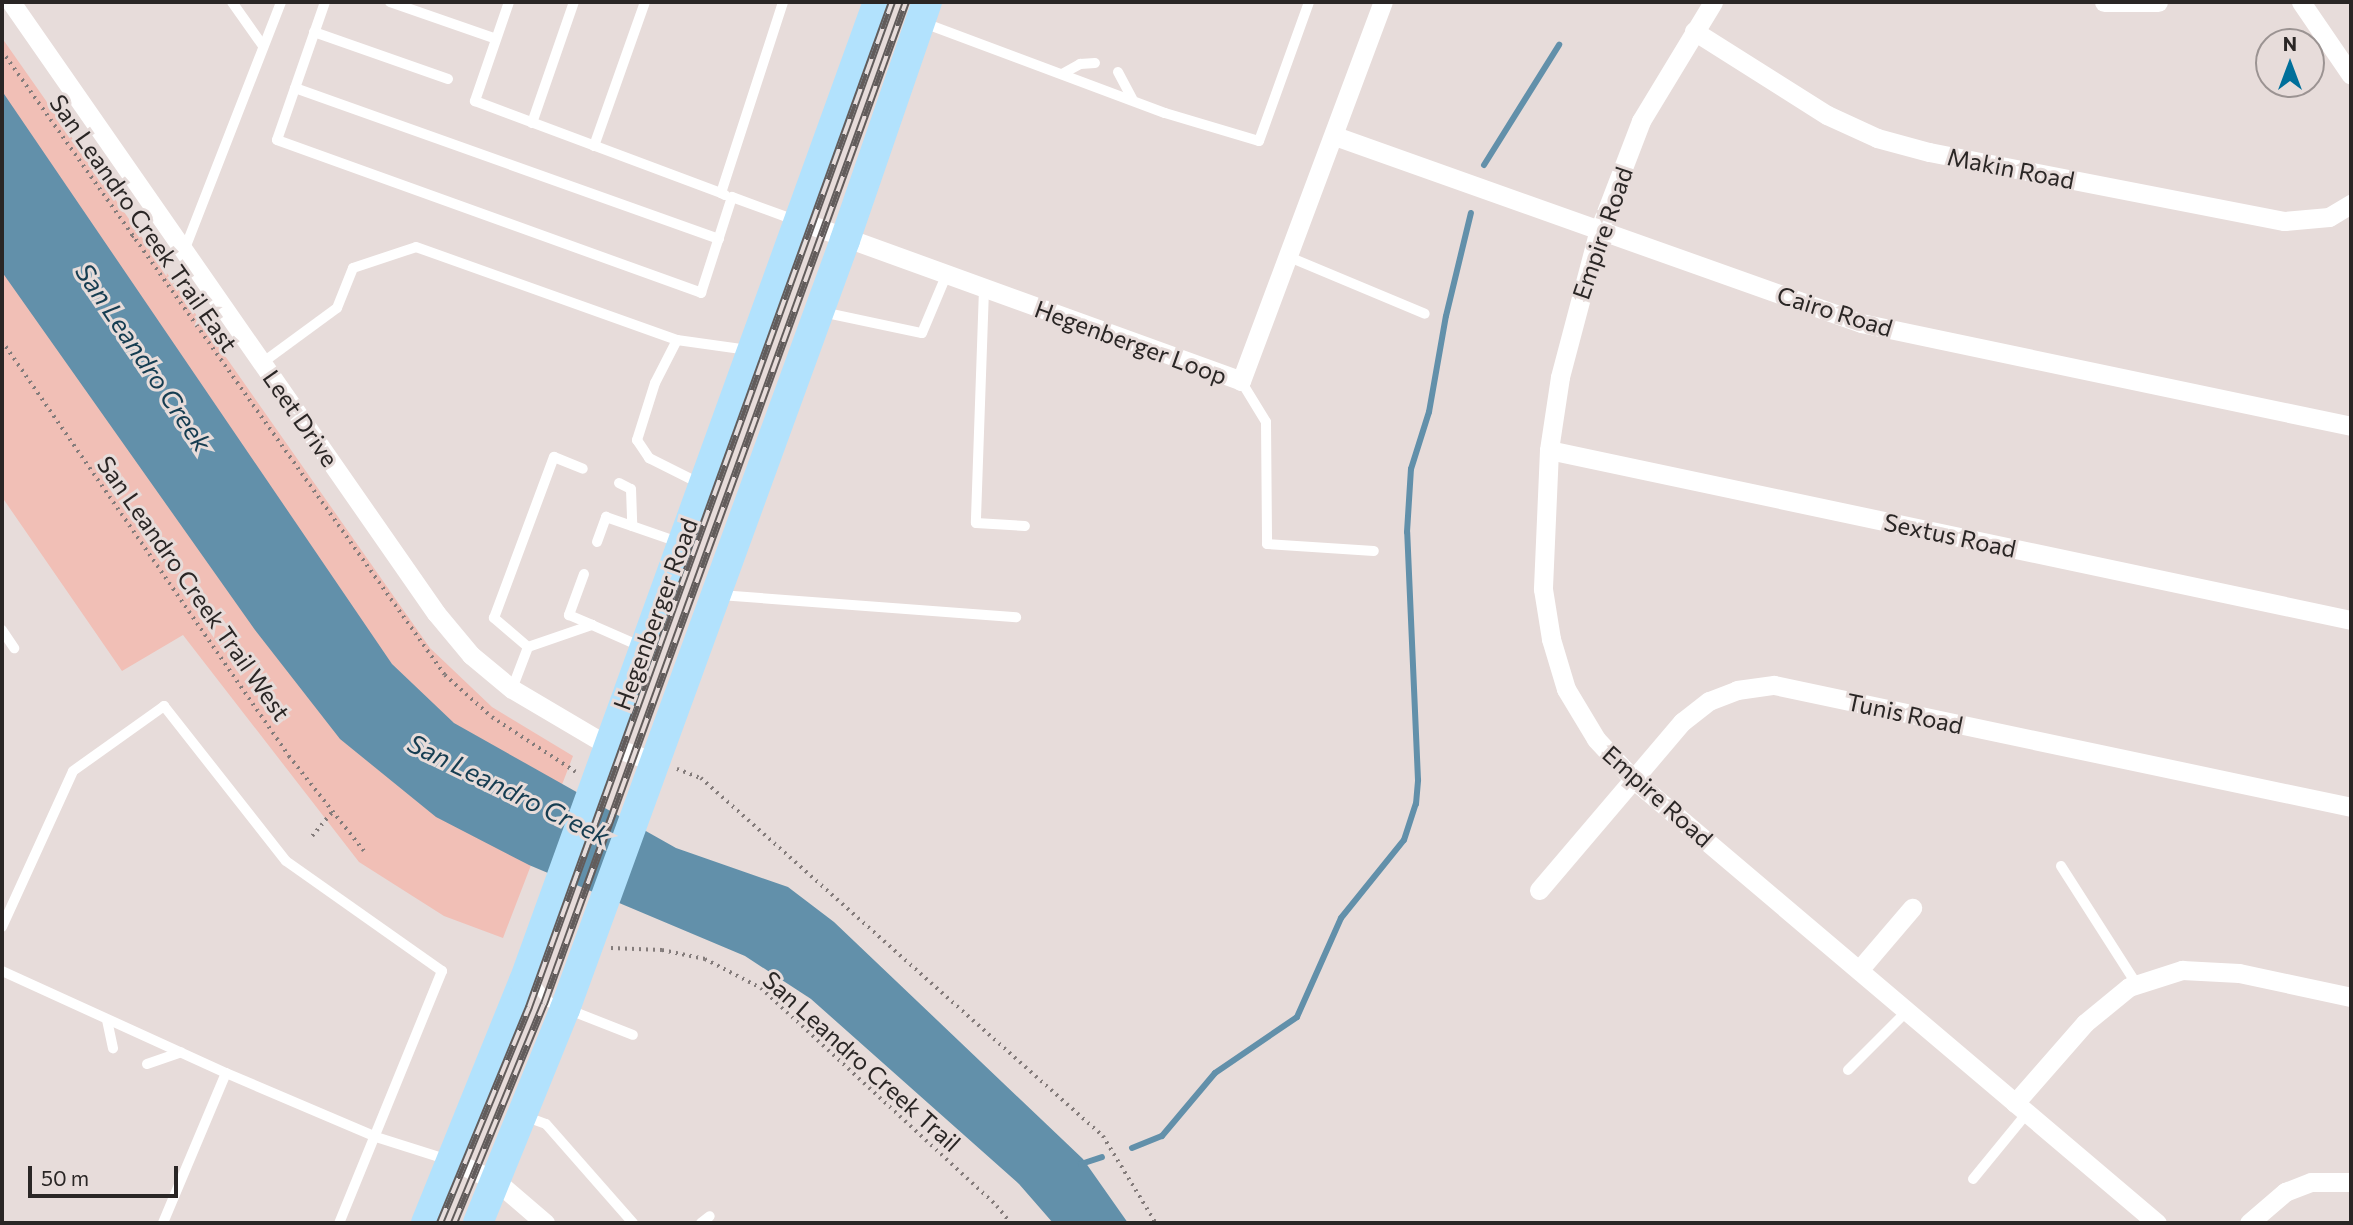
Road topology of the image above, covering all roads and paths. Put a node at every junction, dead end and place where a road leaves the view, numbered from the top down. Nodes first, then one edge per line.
1 (11, 2) edge
2 (232, 2) edge
3 (281, 2) edge
4 (325, 2) edge
5 (390, 2) edge
6 (509, 2) edge
7 (574, 2) edge
8 (645, 2) edge
9 (783, 2) edge
10 (878, 2) edge
11 (1309, 2) edge
12 (1383, 2) edge
13 (1713, 2) edge
14 (2104, 2) edge
15 (2158, 2) edge
16 (2301, 2) edge
17 (923, 12) edge
18 (1694, 31) junction
19 (314, 32) junction
20 (496, 39) junction
21 (263, 46) junction
22 (2, 51) edge
23 (1095, 62) dead end
24 (1118, 72) dead end
25 (1062, 74) junction
26 (2351, 75) edge
27 (448, 79) dead end
28 (295, 88) junction
29 (1133, 100) junction
30 (532, 123) junction
31 (1335, 136) junction
32 (594, 146) junction
33 (721, 193) junction
34 (732, 197) junction
35 (2351, 204) edge
36 (800, 221) junction
37 (1598, 233) junction
38 (719, 239) junction
39 (845, 240) junction
40 (184, 251) junction
41 (1289, 257) junction
42 (946, 276) junction
43 (984, 289) junction
44 (819, 312) junction
45 (1425, 314) dead end
46 (677, 340) junction
47 (2, 341) edge
48 (752, 351) junction
49 (262, 363) junction
50 (1241, 381) junction
51 (2351, 426) edge
52 (1549, 450) junction
53 (583, 469) dead end
54 (619, 483) dead end
55 (703, 485) junction
56 (632, 526) junction
57 (1025, 526) dead end
58 (597, 542) dead end
59 (681, 544) junction
60 (1374, 551) dead end
61 (584, 574) dead end
62 (716, 594) junction
63 (1016, 617) dead end
64 (2351, 620) edge
65 (592, 625) junction
66 (2, 630) edge
67 (528, 647) junction
68 (14, 648) dead end
69 (643, 648) junction
70 (512, 689) junction
71 (607, 745) junction
72 (655, 762) junction
73 (1633, 779) junction
74 (592, 785) junction
75 (2351, 807) edge
76 (333, 811) junction
77 (312, 836) dead end
78 (364, 851) dead end
79 (2060, 866) dead end
80 (1539, 890) dead end
81 (1912, 908) dead end
82 (2, 927) edge
83 (593, 931) junction
84 (539, 940) junction
85 (1859, 970) junction
86 (2, 971) edge
87 (2137, 985) junction
88 (2351, 997) edge
89 (565, 1009) junction
90 (1907, 1011) junction
91 (107, 1020) junction
92 (634, 1035) dead end
93 (113, 1048) dead end
94 (181, 1052) junction
95 (147, 1064) dead end
96 (1848, 1070) dead end
97 (226, 1073) junction
98 (2021, 1108) junction
99 (524, 1115) junction
100 (376, 1137) junction
101 (453, 1161) junction
102 (1973, 1179) dead end
103 (496, 1181) junction
104 (2351, 1182) edge
105 (710, 1216) dead end
106 (163, 1223) edge
107 (339, 1223) edge
108 (426, 1223) edge
109 (478, 1223) edge
110 (545, 1223) edge
111 (634, 1223) edge
112 (701, 1223) edge
113 (1011, 1223) edge
114 (1156, 1223) edge
115 (2157, 1223) edge
116 (2249, 1223) edge

1 - 40 street, Leet Drive
2 - 21 lane
3 - 21 lane
4 - 19 lane
5 - 20 lane
6 - 20 lane
7 - 30 lane
8 - 32 lane
9 - 33 lane
10 - 36 main road, Hegenberger Road
11 - 29 lane
12 - 31 street, Hegenberger Loop
13 - 18 street, Empire Road
14 - 15 street
16 - 26 street
17 - 25 lane
17 - 39 main road, Hegenberger Road
18 - 35 street, Makin Road
18 - 37 street, Empire Road
19 - 27 lane
19 - 28 lane
20 - 30 lane
21 - 40 lane
22 - 74 path, San Leandro Creek Trail East
23 - 25 lane
24 - 29 lane
25 - 29 lane
28 - 38 lane
28 - 38 lane
30 - 32 lane
31 - 37 street, Cairo Road
31 - 41 street, Hegenberger Loop
32 - 33 lane
33 - 34 lane
34 - 36 lane
34 - 38 lane
36 - 39 street, Hegenberger Loop
36 - 48 main road, Hegenberger Road
37 - 51 street, Cairo Road
37 - 52 street, Empire Road
39 - 42 street, Hegenberger Loop
39 - 44 main road, Hegenberger Road
40 - 49 street, Leet Drive
41 - 45 lane
41 - 50 street, Hegenberger Loop
42 - 43 street, Hegenberger Loop
42 - 44 lane
43 - 50 street, Hegenberger Loop
43 - 57 lane
44 - 62 main road, Hegenberger Road
46 - 48 lane
46 - 49 lane
46 - 55 lane
47 - 76 path, San Leandro Creek Trail West
48 - 55 main road, Hegenberger Road
49 - 70 street, Leet Drive
50 - 60 lane
52 - 64 street, Sextus Road
52 - 73 street, Empire Road
53 - 67 lane
54 - 56 lane
55 - 59 main road, Hegenberger Road
56 - 58 lane
56 - 59 lane
59 - 69 main road, Hegenberger Road
61 - 65 lane
62 - 63 lane
62 - 72 main road, Hegenberger Road
65 - 67 lane
65 - 69 lane
66 - 68 lane
67 - 70 lane
69 - 71 main road, Hegenberger Road
70 - 71 street, Leet Drive
71 - 72 street, Leet Drive
71 - 74 main road, Hegenberger Road
72 - 83 main road, Hegenberger Road
72 - 114 path
73 - 75 street, Tunis Road
73 - 80 street, Tunis Road
73 - 85 street, Empire Road
74 - 84 main road, Hegenberger Road
76 - 77 path
76 - 78 path, San Leandro Creek Trail West
79 - 87 lane
81 - 85 street
82 - 100 lane
83 - 89 main road, Hegenberger Road
83 - 113 path, San Leandro Creek Trail
84 - 89 lane
84 - 101 main road, Hegenberger Road
85 - 90 street, Empire Road
86 - 91 lane
87 - 88 street
87 - 98 street
89 - 92 lane
89 - 99 main road, Hegenberger Road
90 - 96 lane
90 - 98 street, Empire Road
91 - 93 lane
91 - 94 lane
94 - 95 lane
94 - 97 lane
97 - 100 lane
97 - 106 lane
98 - 102 lane
98 - 115 street, Empire Road
99 - 103 main road, Hegenberger Road
99 - 111 lane
100 - 101 lane
100 - 107 lane
101 - 103 street
101 - 108 main road, Hegenberger Road
103 - 109 main road, Hegenberger Road
103 - 110 street
104 - 116 street
105 - 112 lane

